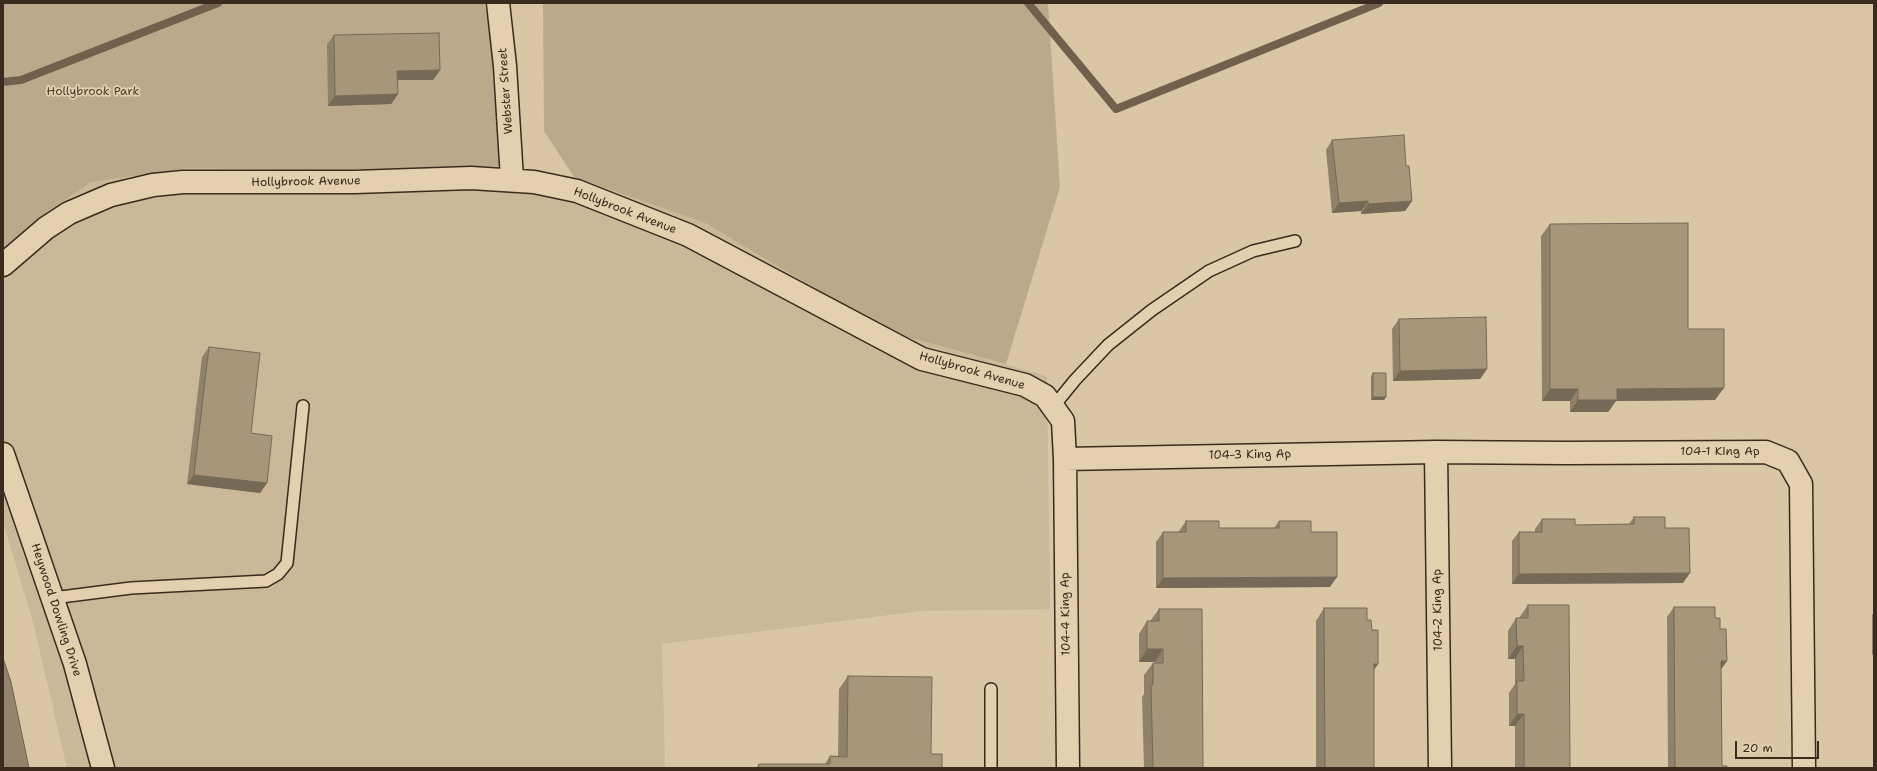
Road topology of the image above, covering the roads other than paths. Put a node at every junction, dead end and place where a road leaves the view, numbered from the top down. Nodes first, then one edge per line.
1 (498, 3) edge
2 (512, 179) junction
3 (1295, 241) dead end
4 (3, 265) edge
5 (303, 406) dead end
6 (1053, 407) junction
7 (1436, 452) junction
8 (3, 454) edge
9 (1065, 459) junction
10 (53, 598) junction
11 (991, 689) dead end
12 (103, 768) edge
13 (991, 768) edge
14 (1068, 768) edge
15 (1440, 768) edge
16 (1804, 768) edge

1 - 2 street, Webster Street
2 - 4 street, Hollybrook Avenue
2 - 6 street, Hollybrook Avenue
3 - 6 lane
5 - 10 lane
6 - 9 street, Hollybrook Avenue
7 - 9 street, 104-3 King Ap
7 - 15 street, 104-2 King Ap
7 - 16 street, 104-1 King Ap
8 - 10 street, Heywood Dowling Drive
9 - 14 street, 104-4 King Ap
10 - 12 street, Heywood Dowling Drive
11 - 13 lane

